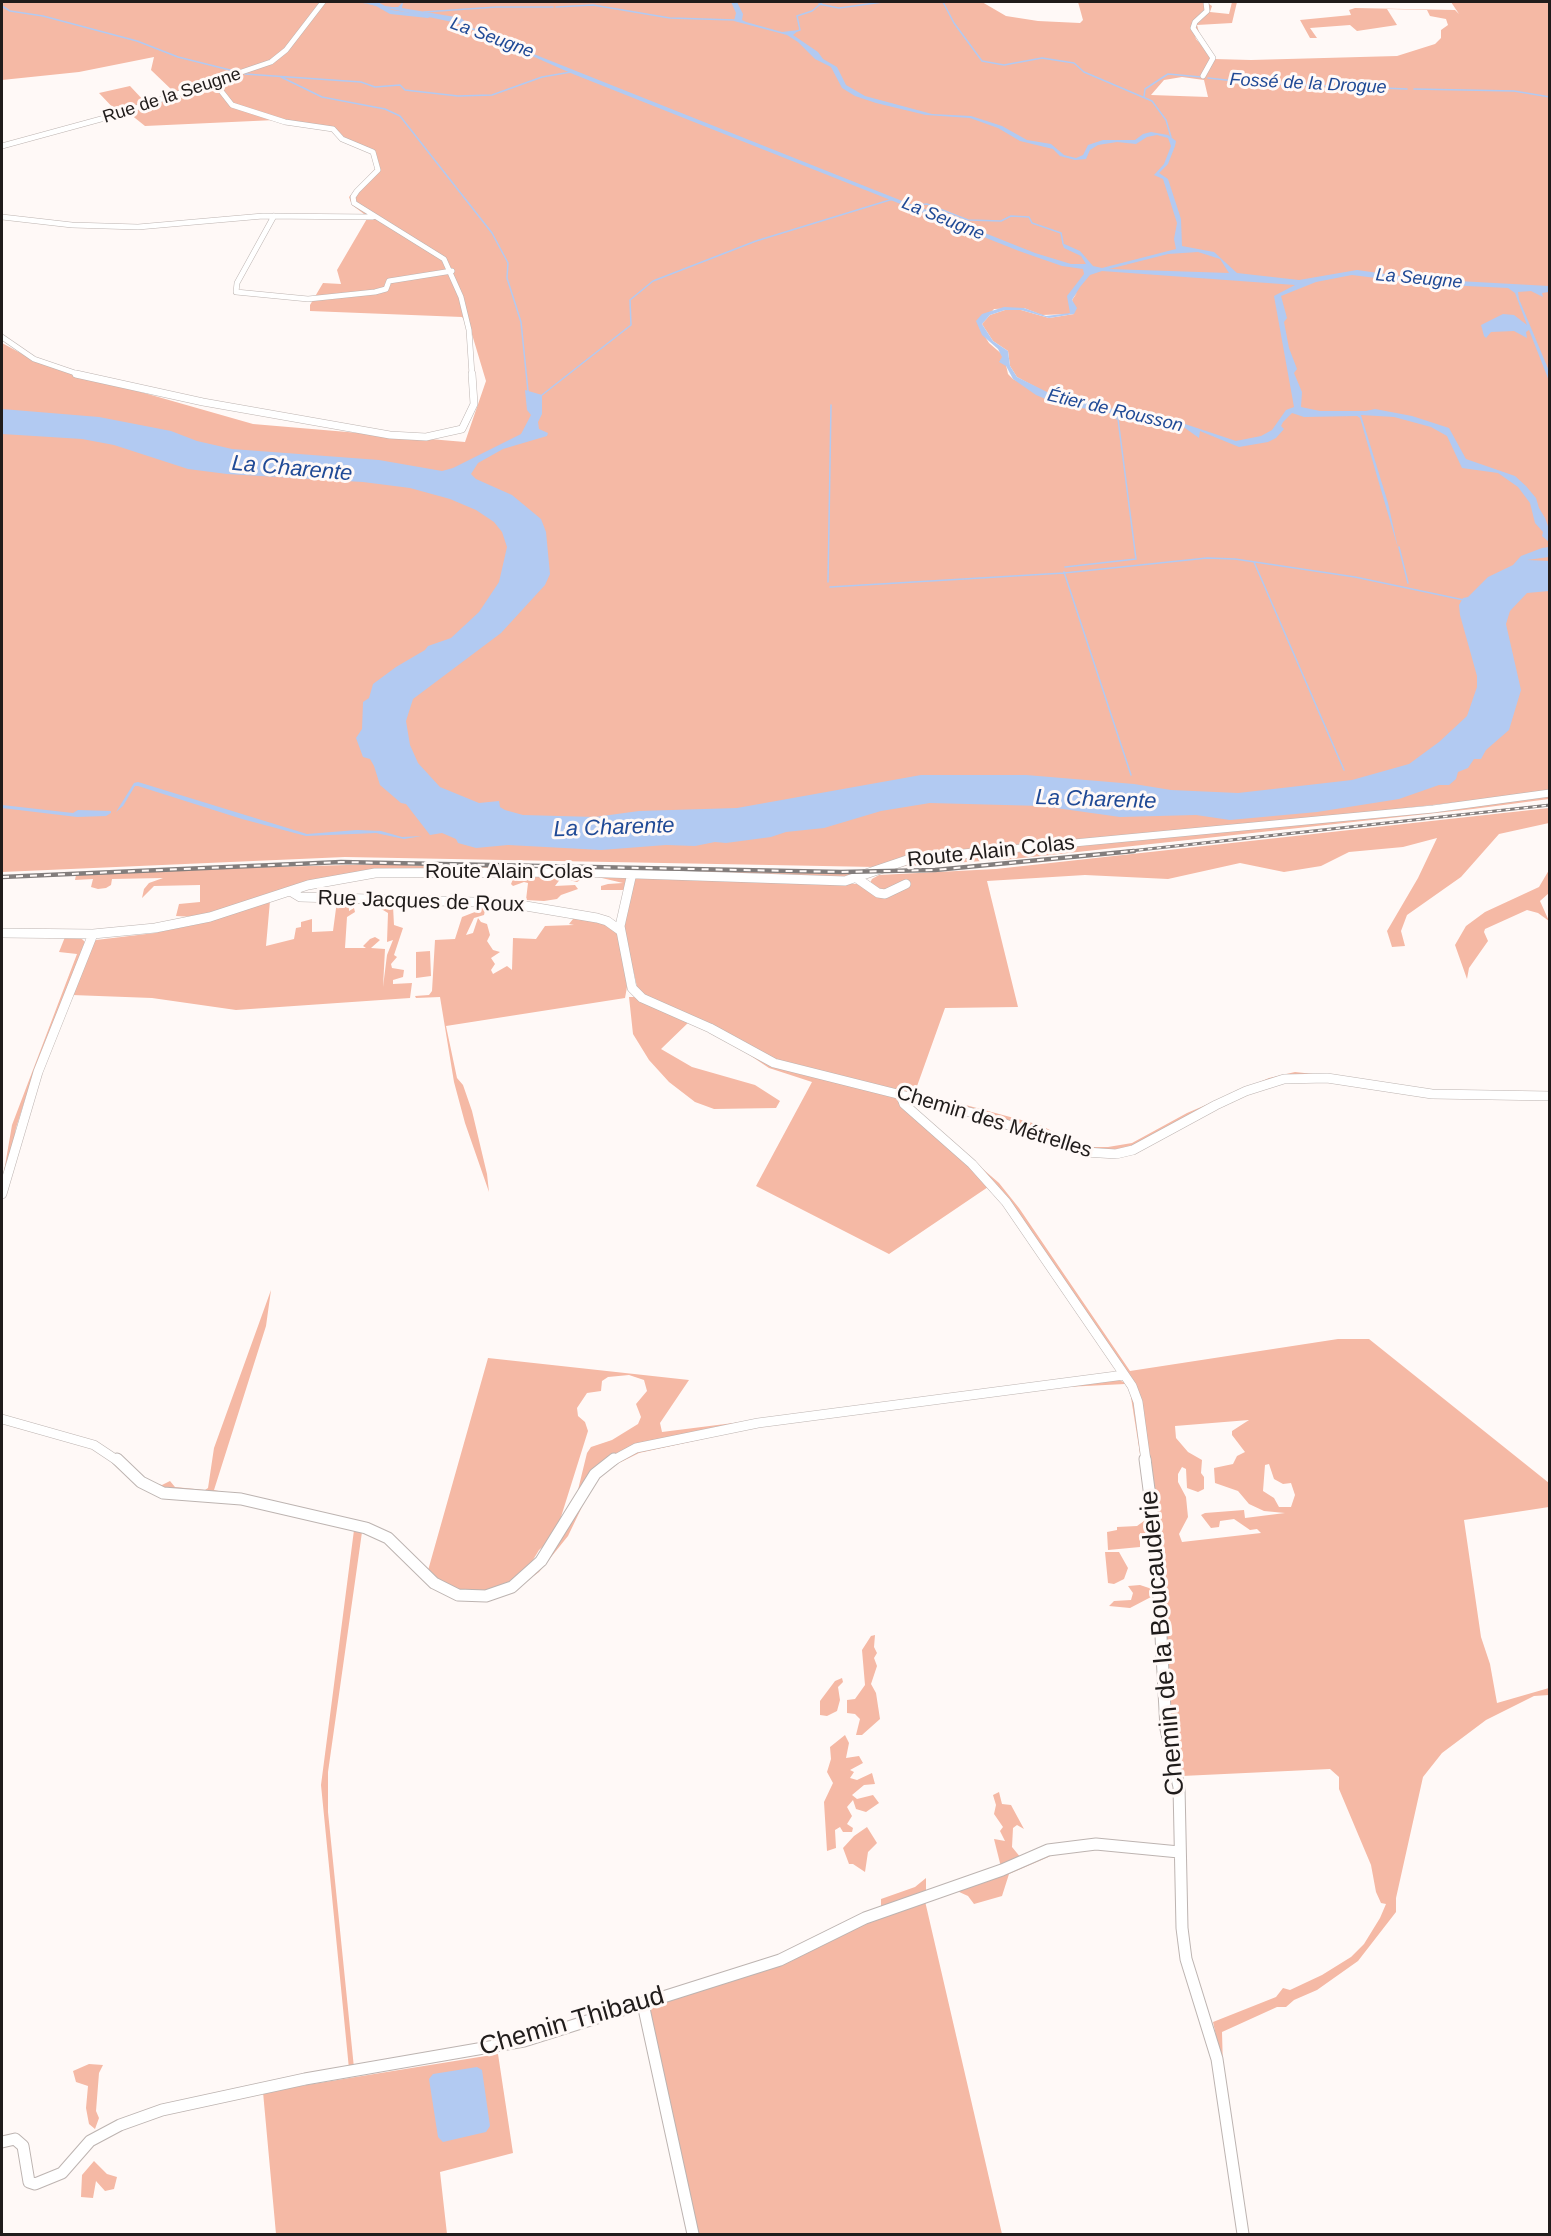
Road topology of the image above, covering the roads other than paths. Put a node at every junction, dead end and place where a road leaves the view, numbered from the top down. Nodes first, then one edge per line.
1 (323, 2) edge
2 (1206, 2) edge
3 (1203, 76) dead end
4 (214, 82) junction
5 (2, 146) edge
6 (274, 216) junction
7 (2, 217) edge
8 (376, 217) junction
9 (452, 272) junction
10 (2, 337) edge
11 (1550, 793) edge
12 (632, 873) junction
13 (858, 879) junction
14 (906, 884) dead end
15 (290, 891) junction
16 (621, 931) junction
17 (2, 933) edge
18 (93, 934) junction
19 (900, 1094) junction
20 (1550, 1096) edge
21 (2, 1194) edge
22 (1124, 1375) junction
23 (2, 1419) edge
24 (1179, 1851) junction
25 (644, 2004) junction
26 (2, 2142) edge
27 (693, 2235) edge
28 (1243, 2235) edge

1 - 4 street, Rue de la Seugne
2 - 3 street
4 - 5 street, Rue de la Seugne
4 - 8 street
6 - 7 street
6 - 8 street
6 - 9 street
8 - 9 street
9 - 10 street
11 - 13 street, Route Alain Colas
12 - 13 street, Route Alain Colas
12 - 15 street, Route Alain Colas
12 - 16 street, Chemin des Métrelles
13 - 14 street
15 - 16 street, Rue Jacques de Roux
15 - 18 street, Route Alain Colas
16 - 19 street, Chemin des Métrelles
17 - 18 street, Route Alain Colas
18 - 21 street
19 - 20 street, Chemin des Métrelles
19 - 22 street, Chemin de la Boucauderie
22 - 23 street
22 - 24 street, Chemin de la Boucauderie
24 - 25 street, Chemin Thibaud
24 - 28 street, Chemin de la Boucauderie
25 - 26 street, Chemin Thibaud
25 - 27 street

